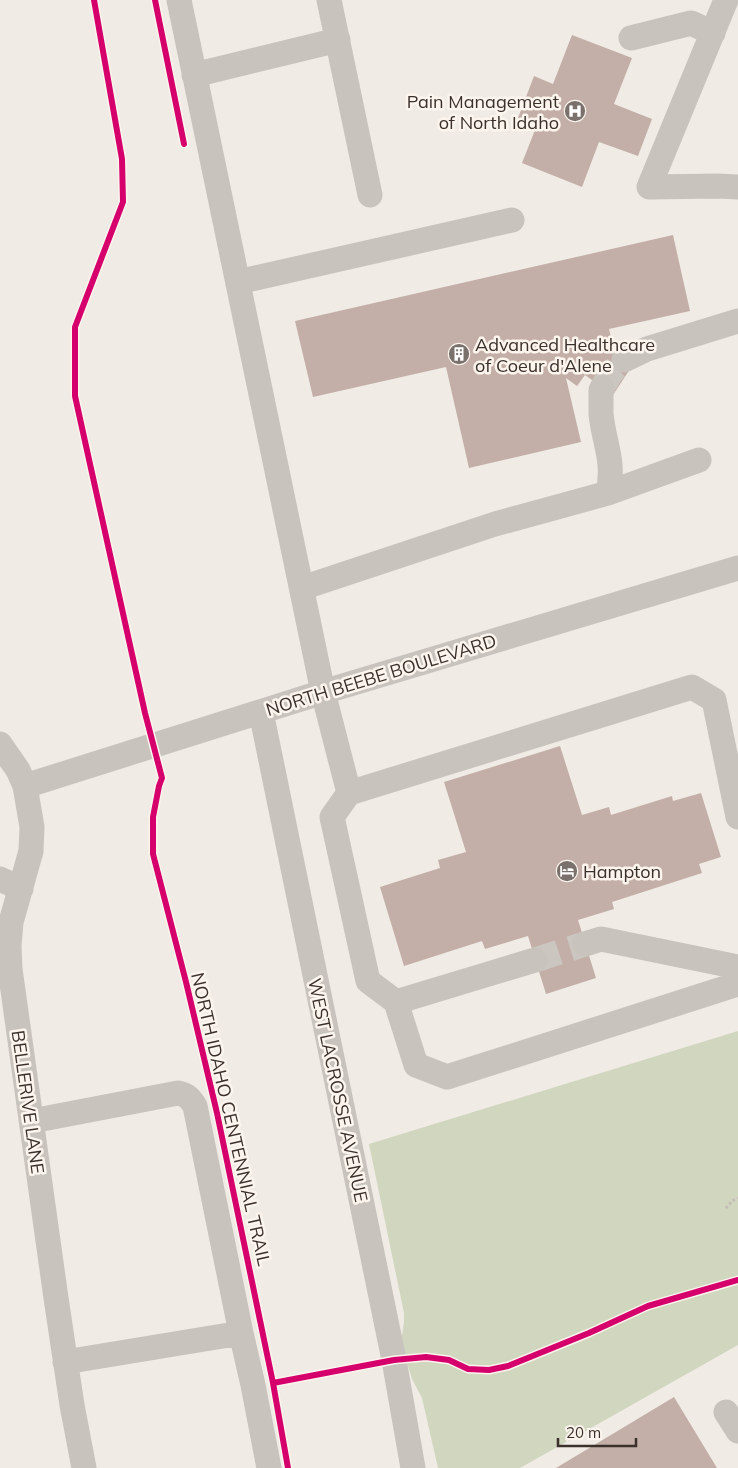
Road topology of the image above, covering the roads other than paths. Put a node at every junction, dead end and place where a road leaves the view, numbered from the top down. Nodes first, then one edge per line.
1 (179, 0) edge
2 (330, 0) edge
3 (726, 0) edge
4 (713, 33) junction
5 (631, 38) dead end
6 (338, 40) junction
7 (194, 75) junction
8 (738, 187) edge
9 (370, 194) dead end
10 (512, 220) dead end
11 (238, 282) junction
12 (738, 321) edge
13 (624, 360) tunnel mouth
14 (602, 388) tunnel mouth
15 (699, 460) dead end
16 (608, 493) junction
17 (738, 568) edge
18 (302, 588) junction
19 (323, 692) junction
20 (261, 712) junction
21 (0, 744) edge
22 (24, 786) junction
23 (350, 793) junction
24 (738, 817) edge
25 (10, 884) edge
26 (585, 944) tunnel mouth
27 (535, 960) tunnel mouth
28 (738, 967) edge
29 (738, 984) edge
30 (396, 1002) junction
31 (32, 1121) junction
32 (241, 1333) junction
33 (65, 1362) junction
34 (84, 1468) edge
35 (269, 1468) edge
36 (413, 1468) edge

1 - 7 street
2 - 6 street
3 - 4 street
4 - 5 street
4 - 8 street
6 - 7 street
6 - 9 street
7 - 11 street
10 - 11 street
11 - 18 street
12 - 13 street
14 - 16 street
15 - 16 street
16 - 18 street
17 - 19 street, NORTH BEEBE BOULEVARD
18 - 19 street
19 - 20 street, NORTH BEEBE BOULEVARD
19 - 23 street
20 - 22 street, NORTH BEEBE BOULEVARD
20 - 36 street, WEST LACROSSE AVENUE
21 - 22 street, BELLERIVE LANE
22 - 25 street, BELLERIVE LANE
23 - 24 street
23 - 30 street
25 - 31 street, BELLERIVE LANE
26 - 28 street
27 - 30 street
29 - 30 street
31 - 32 street
31 - 33 street, BELLERIVE LANE
32 - 33 street
32 - 35 street
33 - 34 street, BELLERIVE LANE

